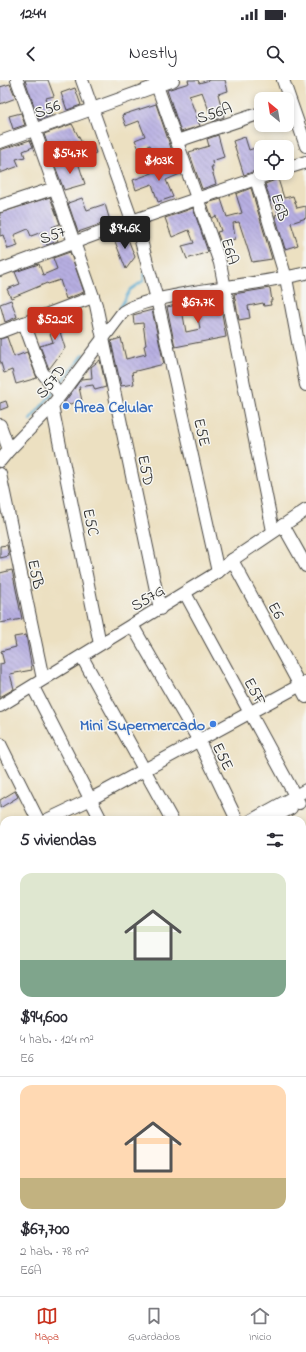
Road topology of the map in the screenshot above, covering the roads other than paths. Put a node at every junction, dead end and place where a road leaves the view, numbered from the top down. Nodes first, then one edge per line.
1 (17, 80) edge
2 (82, 80) edge
3 (173, 80) edge
4 (283, 80) edge
5 (156, 83) edge
6 (286, 92) edge
7 (92, 109) junction
8 (254, 115) edge
9 (294, 116) edge
10 (35, 130) junction
11 (177, 141) junction
12 (0, 142) edge
13 (306, 146) edge
14 (306, 162) edge
15 (294, 166) edge
16 (254, 180) edge
17 (256, 180) edge
18 (55, 188) junction
19 (197, 199) junction
20 (0, 206) edge
21 (132, 221) junction
22 (75, 242) junction
23 (0, 270) edge
24 (306, 273) edge
25 (286, 278) junction
26 (223, 286) junction
27 (157, 299) junction
28 (95, 301) junction
29 (118, 319) junction
30 (24, 323) junction
31 (0, 332) edge
32 (103, 338) junction
33 (306, 385) edge
34 (60, 395) junction
35 (52, 406) junction
36 (0, 425) edge
37 (9, 450) junction
38 (0, 461) edge
39 (0, 474) edge
40 (306, 510) edge
41 (278, 528) junction
42 (232, 560) junction
43 (306, 566) edge
44 (218, 572) junction
45 (185, 593) junction
46 (160, 609) junction
47 (132, 625) junction
48 (100, 644) junction
49 (82, 657) junction
50 (43, 679) junction
51 (303, 684) edge
52 (33, 687) junction
53 (306, 697) edge
54 (0, 706) edge
55 (250, 714) junction
56 (198, 741) junction
57 (0, 744) edge
58 (146, 770) junction
59 (306, 790) edge
60 (91, 799) junction
61 (300, 799) edge
62 (36, 816) edge
63 (55, 816) edge
64 (99, 816) edge
65 (170, 816) edge
66 (235, 816) edge
67 (261, 816) edge
68 (275, 816) edge

1 - 10 street
2 - 7 street
3 - 5 street, S56
4 - 6 street
5 - 7 street, S56
5 - 11 street, E6A
7 - 10 street, S56
7 - 21 street
8 - 11 street, S56A
9 - 13 street
10 - 12 street, S56
10 - 18 street
11 - 19 street, E6A
14 - 15 street
16 - 19 street, S57
17 - 25 street, E6B
18 - 20 street
18 - 22 street
19 - 21 street, S57
19 - 26 street, E6A
21 - 22 street, S57
21 - 27 street
22 - 23 street, S57
22 - 28 street
24 - 25 street, S57D
25 - 26 street, S57D
25 - 33 street, E6B
26 - 27 street, S57D
26 - 41 street, E6A
27 - 29 street, S57D
27 - 44 street, E5E
28 - 29 street
28 - 30 street
28 - 32 street
29 - 32 street, S57D
30 - 31 street
30 - 34 street
32 - 34 street, S57D
32 - 46 street, E5D
34 - 35 street, S57D
35 - 37 street, S57D
35 - 48 street, E5C
36 - 37 street
37 - 38 street, S57D
39 - 50 street, E5B
40 - 41 street, S57G
41 - 42 street, S57G
41 - 43 street, E6A
42 - 44 street, S57G
42 - 51 street, E6
44 - 45 street, S57G
45 - 46 street, S57G
45 - 55 street, E5F
46 - 47 street, S57G
47 - 48 street, S57G
47 - 56 street, E5E
48 - 49 street, S57G
49 - 50 street, S57G
49 - 58 street
50 - 52 street, S57G
51 - 53 street, E6
51 - 55 street
52 - 54 street, S57G
52 - 60 street
55 - 56 street
55 - 61 street, E5F
56 - 58 street
56 - 66 street, E5E
57 - 62 street
58 - 60 street
58 - 65 street
59 - 61 street
60 - 63 street
60 - 64 street
61 - 67 street
61 - 68 street

